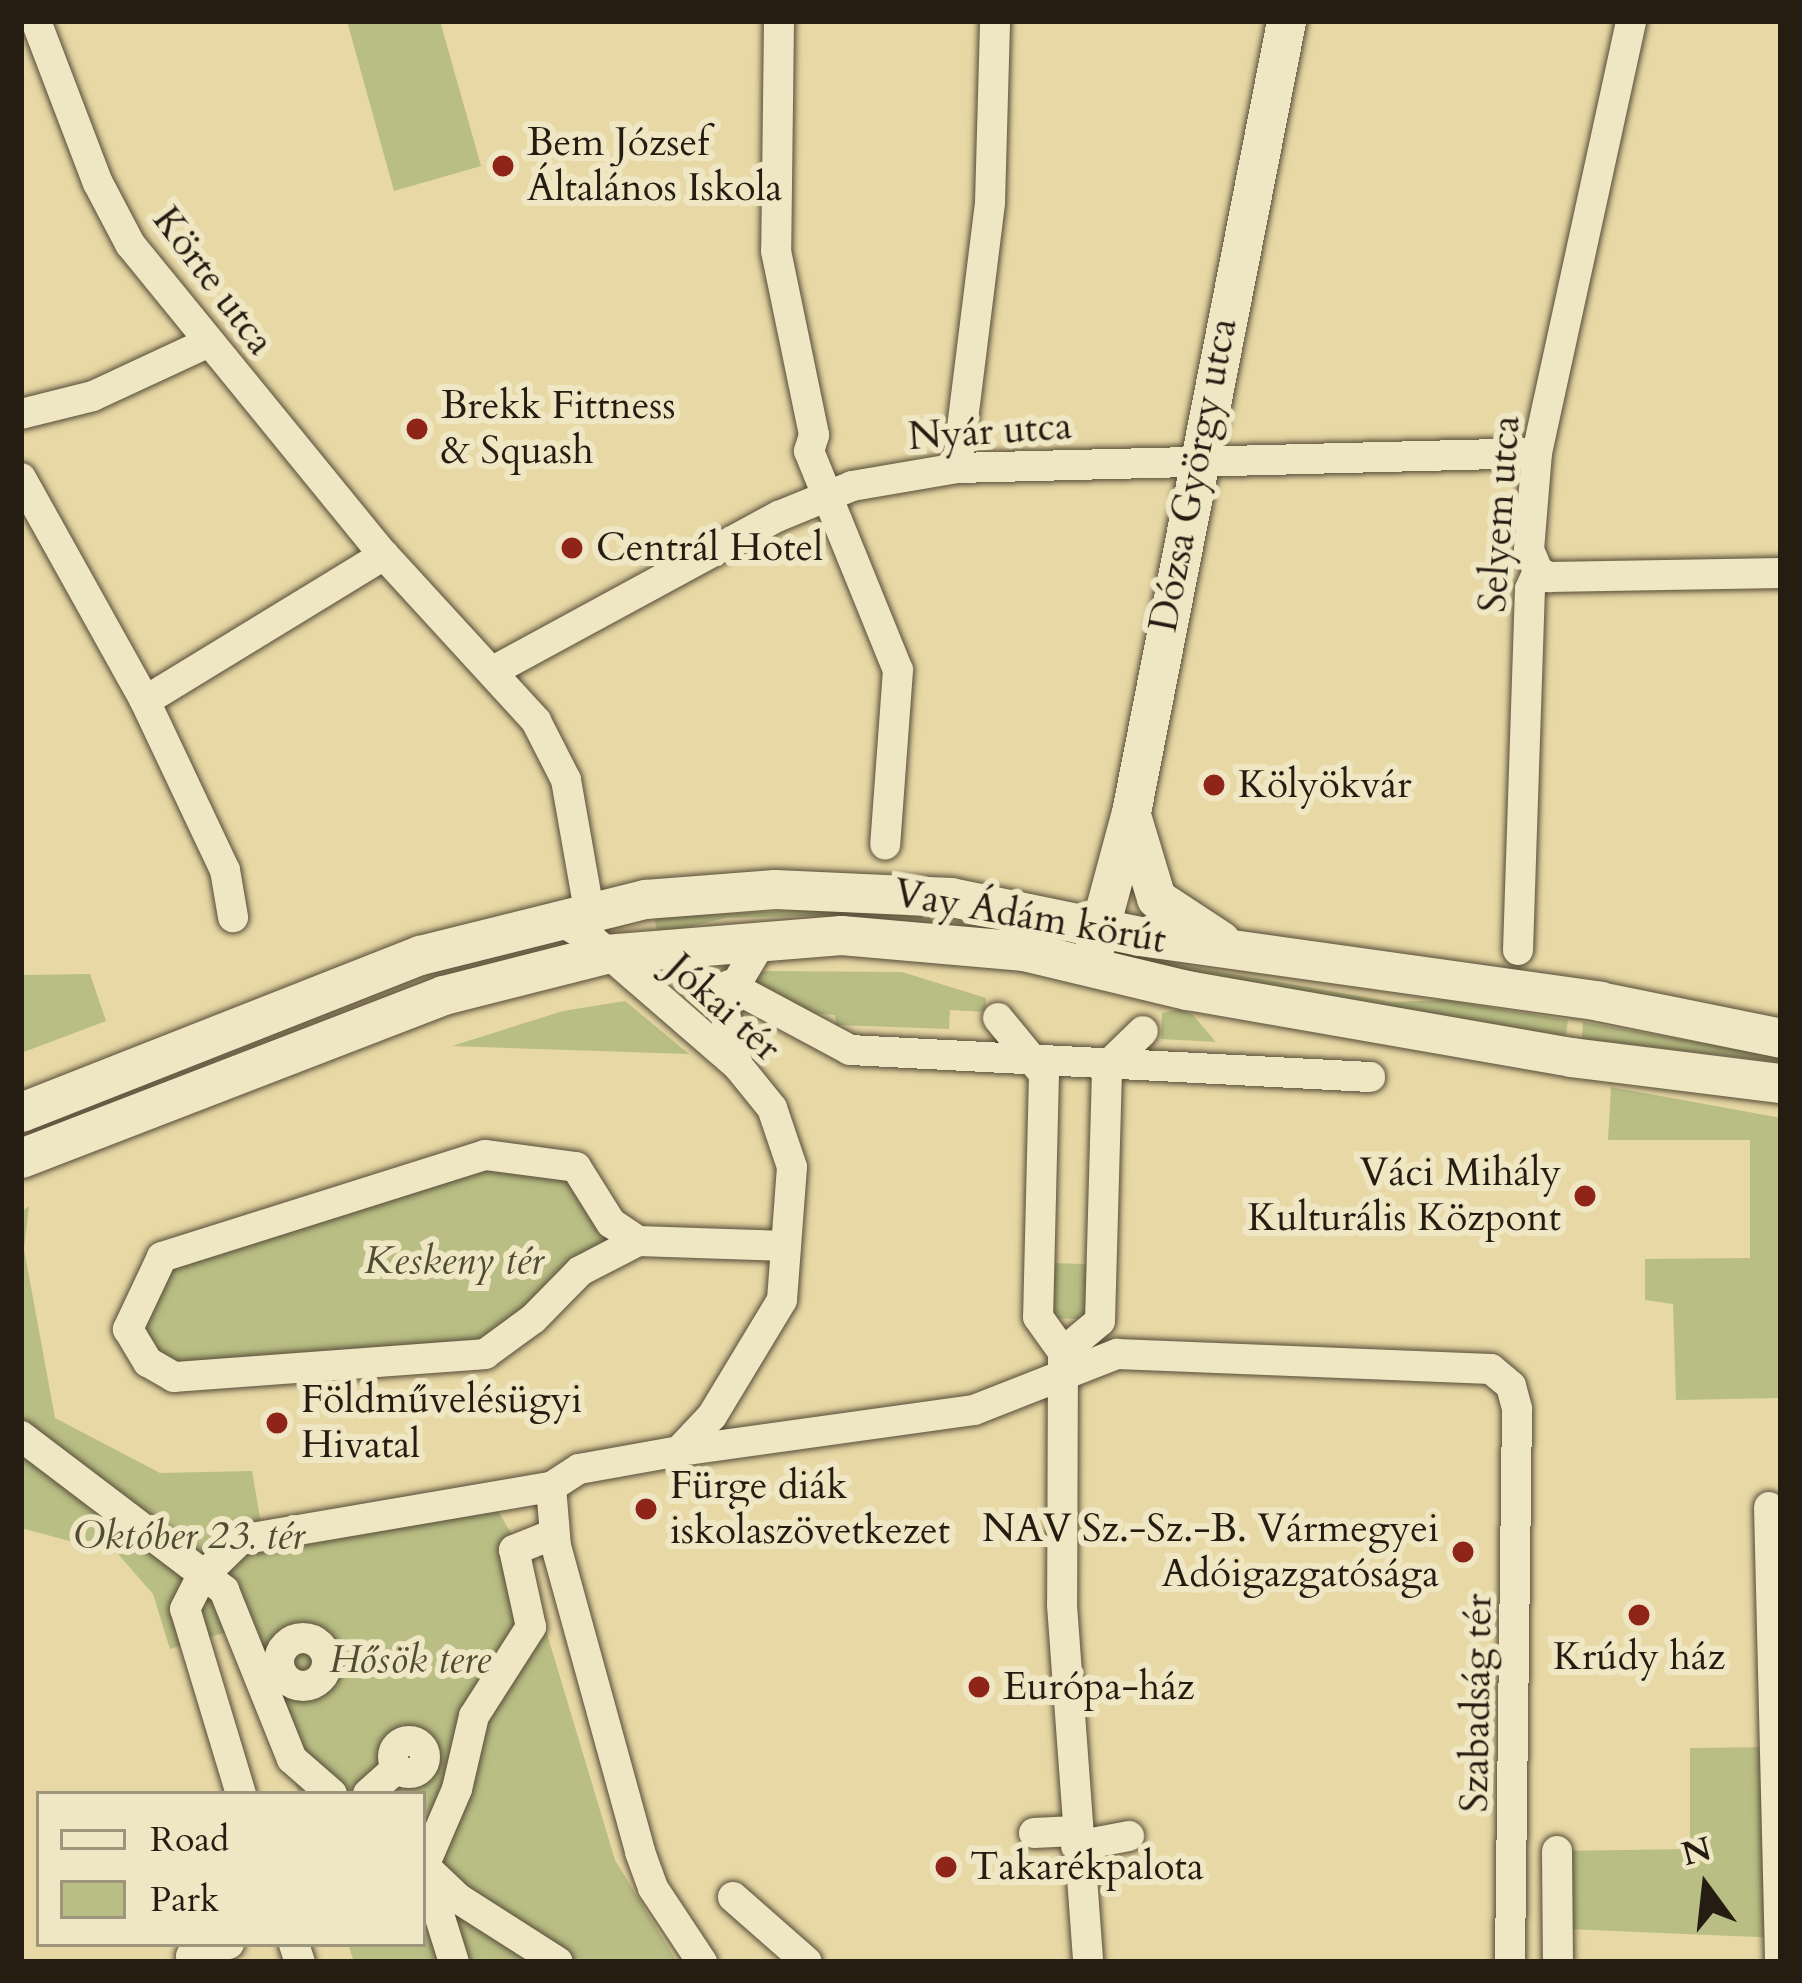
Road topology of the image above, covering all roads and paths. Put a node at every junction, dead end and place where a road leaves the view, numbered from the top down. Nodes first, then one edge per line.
1 (36, 21) edge
2 (779, 21) edge
3 (995, 21) edge
4 (1286, 21) edge
5 (1631, 21) edge
6 (207, 343) junction
7 (21, 414) edge
8 (1537, 453) junction
9 (1195, 462) junction
10 (956, 468) junction
11 (21, 478) edge
12 (825, 496) junction
13 (384, 555) junction
14 (1538, 571) junction
15 (1781, 573) edge
16 (493, 670) junction
17 (145, 701) junction
18 (1130, 812) junction
19 (885, 845) dead end
20 (233, 917) dead end
21 (572, 919) junction
22 (1098, 928) junction
23 (763, 939) junction
24 (1518, 950) dead end
25 (1240, 952) junction
26 (605, 954) junction
27 (1091, 968) junction
28 (729, 985) junction
29 (443, 995) junction
30 (998, 1018) dead end
31 (239, 1024) junction
32 (1143, 1031) dead end
33 (1781, 1038) edge
34 (1029, 1061) junction
35 (738, 1066) junction
36 (1107, 1066) junction
37 (1370, 1077) dead end
38 (1781, 1083) edge
39 (21, 1088) edge
40 (21, 1112) edge
41 (21, 1158) edge
42 (638, 1241) junction
43 (786, 1246) junction
44 (1063, 1363) junction
45 (736, 1378) junction
46 (21, 1436) edge
47 (782, 1436) junction
48 (679, 1451) junction
49 (551, 1486) junction
50 (1769, 1507) dead end
51 (554, 1534) junction
52 (201, 1577) junction
53 (458, 1789) junction
54 (240, 1791) edge
55 (328, 1791) edge
56 (372, 1791) edge
57 (1034, 1832) dead end
58 (1129, 1836) dead end
59 (1076, 1838) junction
60 (1557, 1851) dead end
61 (432, 1883) edge
62 (733, 1897) dead end
63 (219, 1947) edge
64 (190, 1956) dead end
65 (688, 1958) edge
66 (454, 1962) edge
67 (558, 1962) edge
68 (807, 1962) edge
69 (1088, 1962) edge
70 (1510, 1962) edge
71 (1558, 1962) edge
72 (1780, 1962) edge

1 - 6 street, Körte utca
2 - 12 street
3 - 10 street
4 - 9 street, Dózsa György utca
5 - 8 street, Selyem utca
6 - 7 street
6 - 13 street, Körte utca
8 - 9 street, Nyár utca
8 - 14 street, Selyem utca
9 - 10 street, Nyár utca
9 - 18 street, Dózsa György utca
10 - 12 street, Nyár utca
11 - 17 street
12 - 16 street, Nyár utca
12 - 19 street
13 - 16 street, Körte utca
13 - 17 street
14 - 15 street
14 - 24 street, Selyem utca
16 - 21 street, Körte utca
17 - 20 street
18 - 22 street, Dózsa György utca
18 - 25 street
21 - 22 street, Vay Ádám körút
21 - 26 street, Jókai tér
21 - 29 street
21 - 31 street, Vay Ádám körút
22 - 25 street, Vay Ádám körút
22 - 27 street, Dózsa György utca
23 - 26 street, Vay Ádám körút
23 - 27 street, Vay Ádám körút
23 - 28 street
25 - 33 street, Vay Ádám körút
26 - 29 street, Vay Ádám körút
26 - 35 street, Jókai tér
27 - 38 street, Vay Ádám körút
28 - 34 street
28 - 35 street
29 - 41 street, Vay Ádám körút
30 - 34 street
31 - 39 street
31 - 40 street, Vay Ádám körút
32 - 36 street
34 - 36 street
34 - 44 street
35 - 43 street, Jókai tér
36 - 37 street
36 - 44 street
42 - 42 street
42 - 43 street
43 - 45 street, Jókai tér
44 - 47 street
44 - 59 street
44 - 70 street, Szabadság tér
45 - 47 street
45 - 48 street, Jókai tér
46 - 52 street
47 - 48 street
48 - 49 street
49 - 51 street
49 - 52 street
50 - 72 street
51 - 53 street
51 - 65 street
52 - 54 street
52 - 55 street
53 - 56 street
53 - 61 street
57 - 59 street
58 - 59 street
59 - 69 street
60 - 71 street
61 - 66 street
61 - 67 street
62 - 68 street
63 - 64 street

